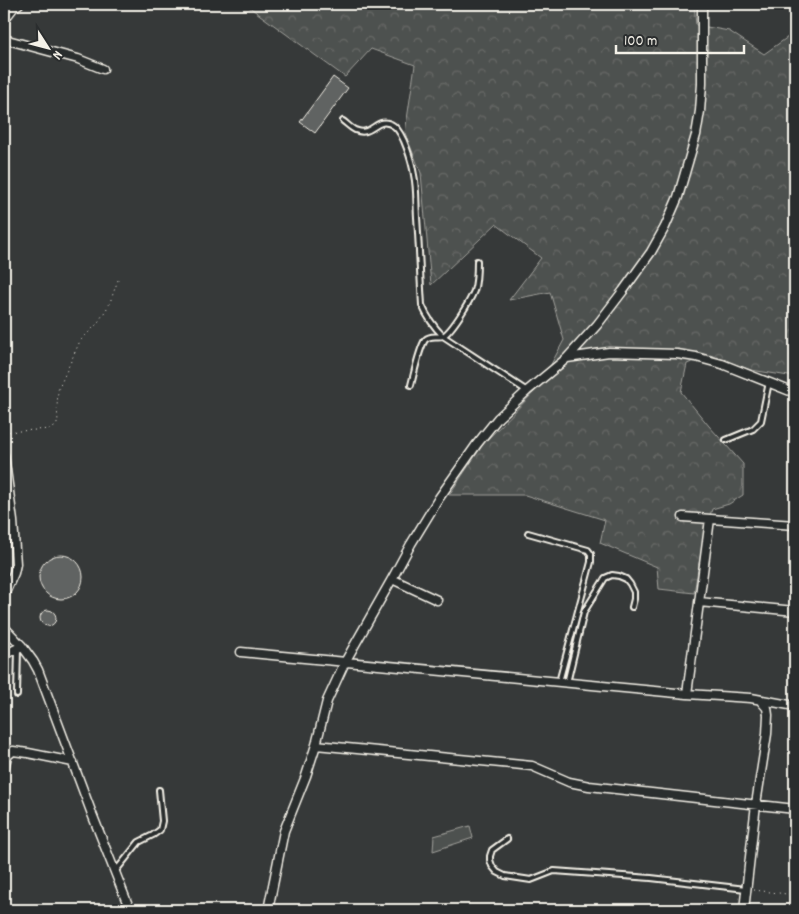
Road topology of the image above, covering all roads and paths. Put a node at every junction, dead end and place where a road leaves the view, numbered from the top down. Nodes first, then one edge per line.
1 (19, 4) edge
2 (702, 4) edge
3 (4, 20) edge
4 (4, 38) edge
5 (103, 69) dead end
6 (343, 121) dead end
7 (478, 261) dead end
8 (118, 280) dead end
9 (443, 336) junction
10 (567, 358) junction
11 (769, 382) junction
12 (411, 384) dead end
13 (526, 391) junction
14 (795, 393) edge
15 (4, 432) edge
16 (726, 440) dead end
17 (4, 455) edge
18 (683, 517) dead end
19 (710, 519) junction
20 (795, 525) edge
21 (528, 534) dead end
22 (392, 580) junction
23 (4, 595) edge
24 (437, 600) dead end
25 (700, 602) junction
26 (632, 607) dead end
27 (795, 611) edge
28 (4, 627) edge
29 (20, 647) junction
30 (241, 652) dead end
31 (4, 655) edge
32 (345, 662) junction
33 (559, 682) junction
34 (567, 683) junction
35 (687, 694) junction
36 (17, 695) dead end
37 (760, 700) junction
38 (795, 706) edge
39 (316, 745) junction
40 (73, 762) junction
41 (4, 769) edge
42 (159, 790) dead end
43 (756, 804) junction
44 (795, 808) edge
45 (507, 839) dead end
46 (115, 872) junction
47 (746, 889) junction
48 (795, 895) edge
49 (130, 910) edge
50 (268, 910) edge
51 (744, 910) edge

1 - 3 street
2 - 10 street
4 - 5 street
6 - 9 lane
7 - 9 lane
8 - 15 path
9 - 12 lane
9 - 13 lane
10 - 11 street
10 - 13 street
11 - 14 street
11 - 16 lane
13 - 22 street
17 - 23 street
18 - 19 street
19 - 20 street
19 - 25 street
21 - 33 lane
22 - 24 street
22 - 32 street
25 - 27 street
25 - 35 street
26 - 34 lane
28 - 29 street
29 - 31 street
29 - 36 lane
29 - 40 street
30 - 32 street
32 - 33 street
32 - 39 street
33 - 34 street
34 - 35 street
35 - 37 street
37 - 38 street
37 - 43 street
39 - 43 street
39 - 50 street
40 - 41 street
40 - 46 street
42 - 46 lane
43 - 44 street
43 - 47 street
45 - 47 lane
46 - 49 street
47 - 48 path
47 - 51 street

